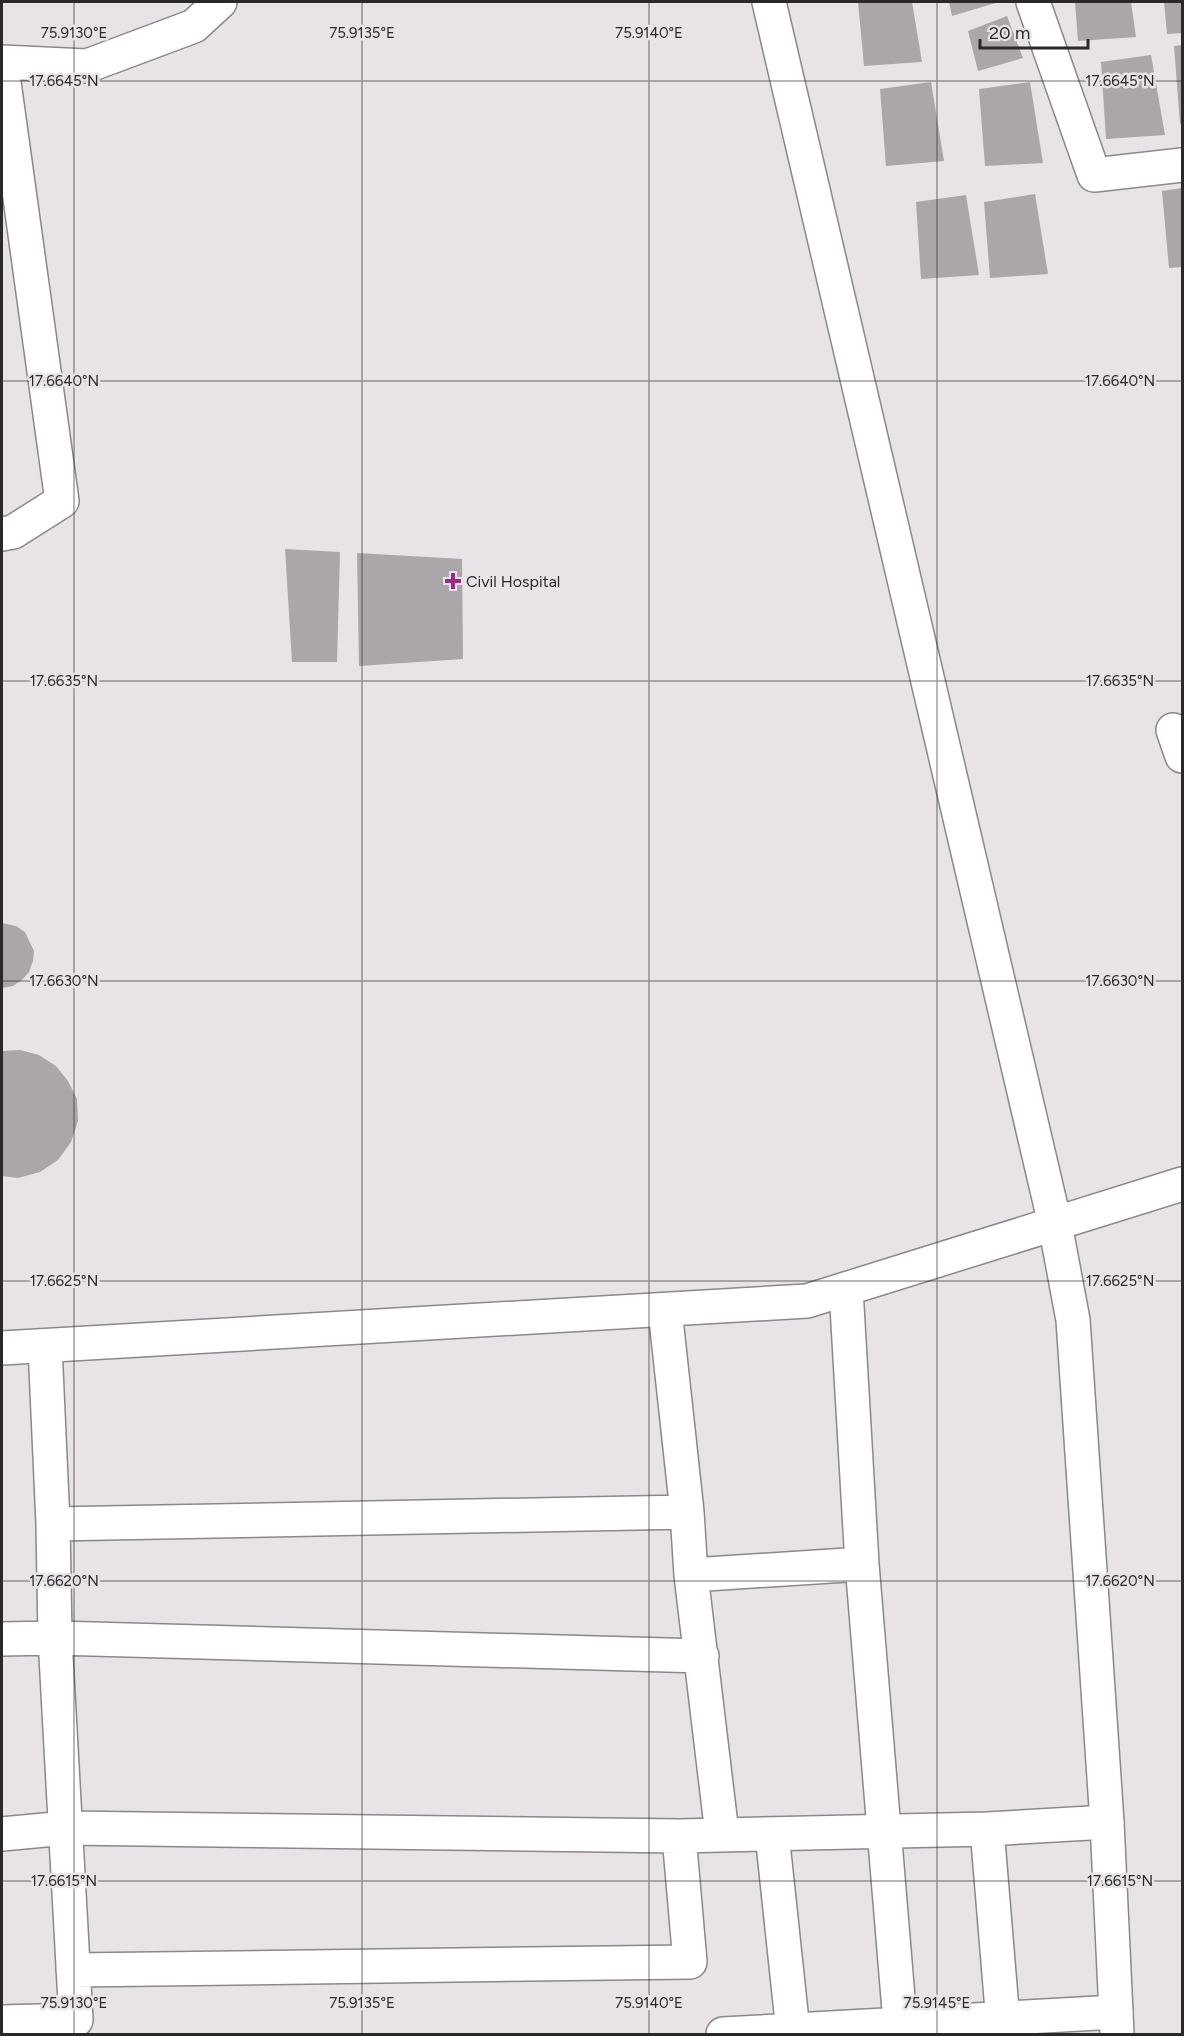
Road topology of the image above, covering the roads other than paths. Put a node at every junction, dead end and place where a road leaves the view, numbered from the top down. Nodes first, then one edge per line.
1 (220, 2) edge
2 (769, 2) edge
3 (1033, 2) edge
4 (2, 62) edge
5 (2, 68) edge
6 (1182, 165) edge
7 (2, 534) edge
8 (1182, 1184) edge
9 (1055, 1224) junction
10 (846, 1289) junction
11 (665, 1310) junction
12 (45, 1346) junction
13 (2, 1348) edge
14 (687, 1512) junction
15 (53, 1524) junction
16 (862, 1564) junction
17 (691, 1575) junction
18 (55, 1638) junction
19 (2, 1639) edge
20 (702, 1656) junction
21 (1107, 1822) junction
22 (66, 1828) junction
23 (987, 1829) junction
24 (885, 1830) junction
25 (2, 1834) edge
26 (722, 1834) junction
27 (772, 1834) junction
28 (679, 1836) junction
29 (73, 1970) junction
30 (2, 2022) edge
31 (1117, 2023) edge
32 (1003, 2026) edge
33 (76, 2027) edge
34 (900, 2030) edge
35 (793, 2031) junction
36 (723, 2034) edge

1 - 4 street
2 - 9 street
3 - 6 street
5 - 7 street
8 - 9 street
9 - 10 street
9 - 21 street
10 - 11 street
10 - 16 street
11 - 12 street
11 - 14 street
12 - 13 street
12 - 15 street
14 - 15 street
14 - 17 street
15 - 18 street
16 - 17 street
16 - 24 street
17 - 20 street
18 - 19 street
18 - 20 street
18 - 22 street
20 - 26 street
21 - 23 street
21 - 31 street
22 - 25 street
22 - 28 street
22 - 29 street
23 - 24 street
23 - 32 street
24 - 27 street
24 - 34 street
26 - 27 street
26 - 28 street
27 - 35 street
28 - 29 street
29 - 33 street
30 - 33 street
31 - 32 street
32 - 34 street
34 - 35 street
35 - 36 street

